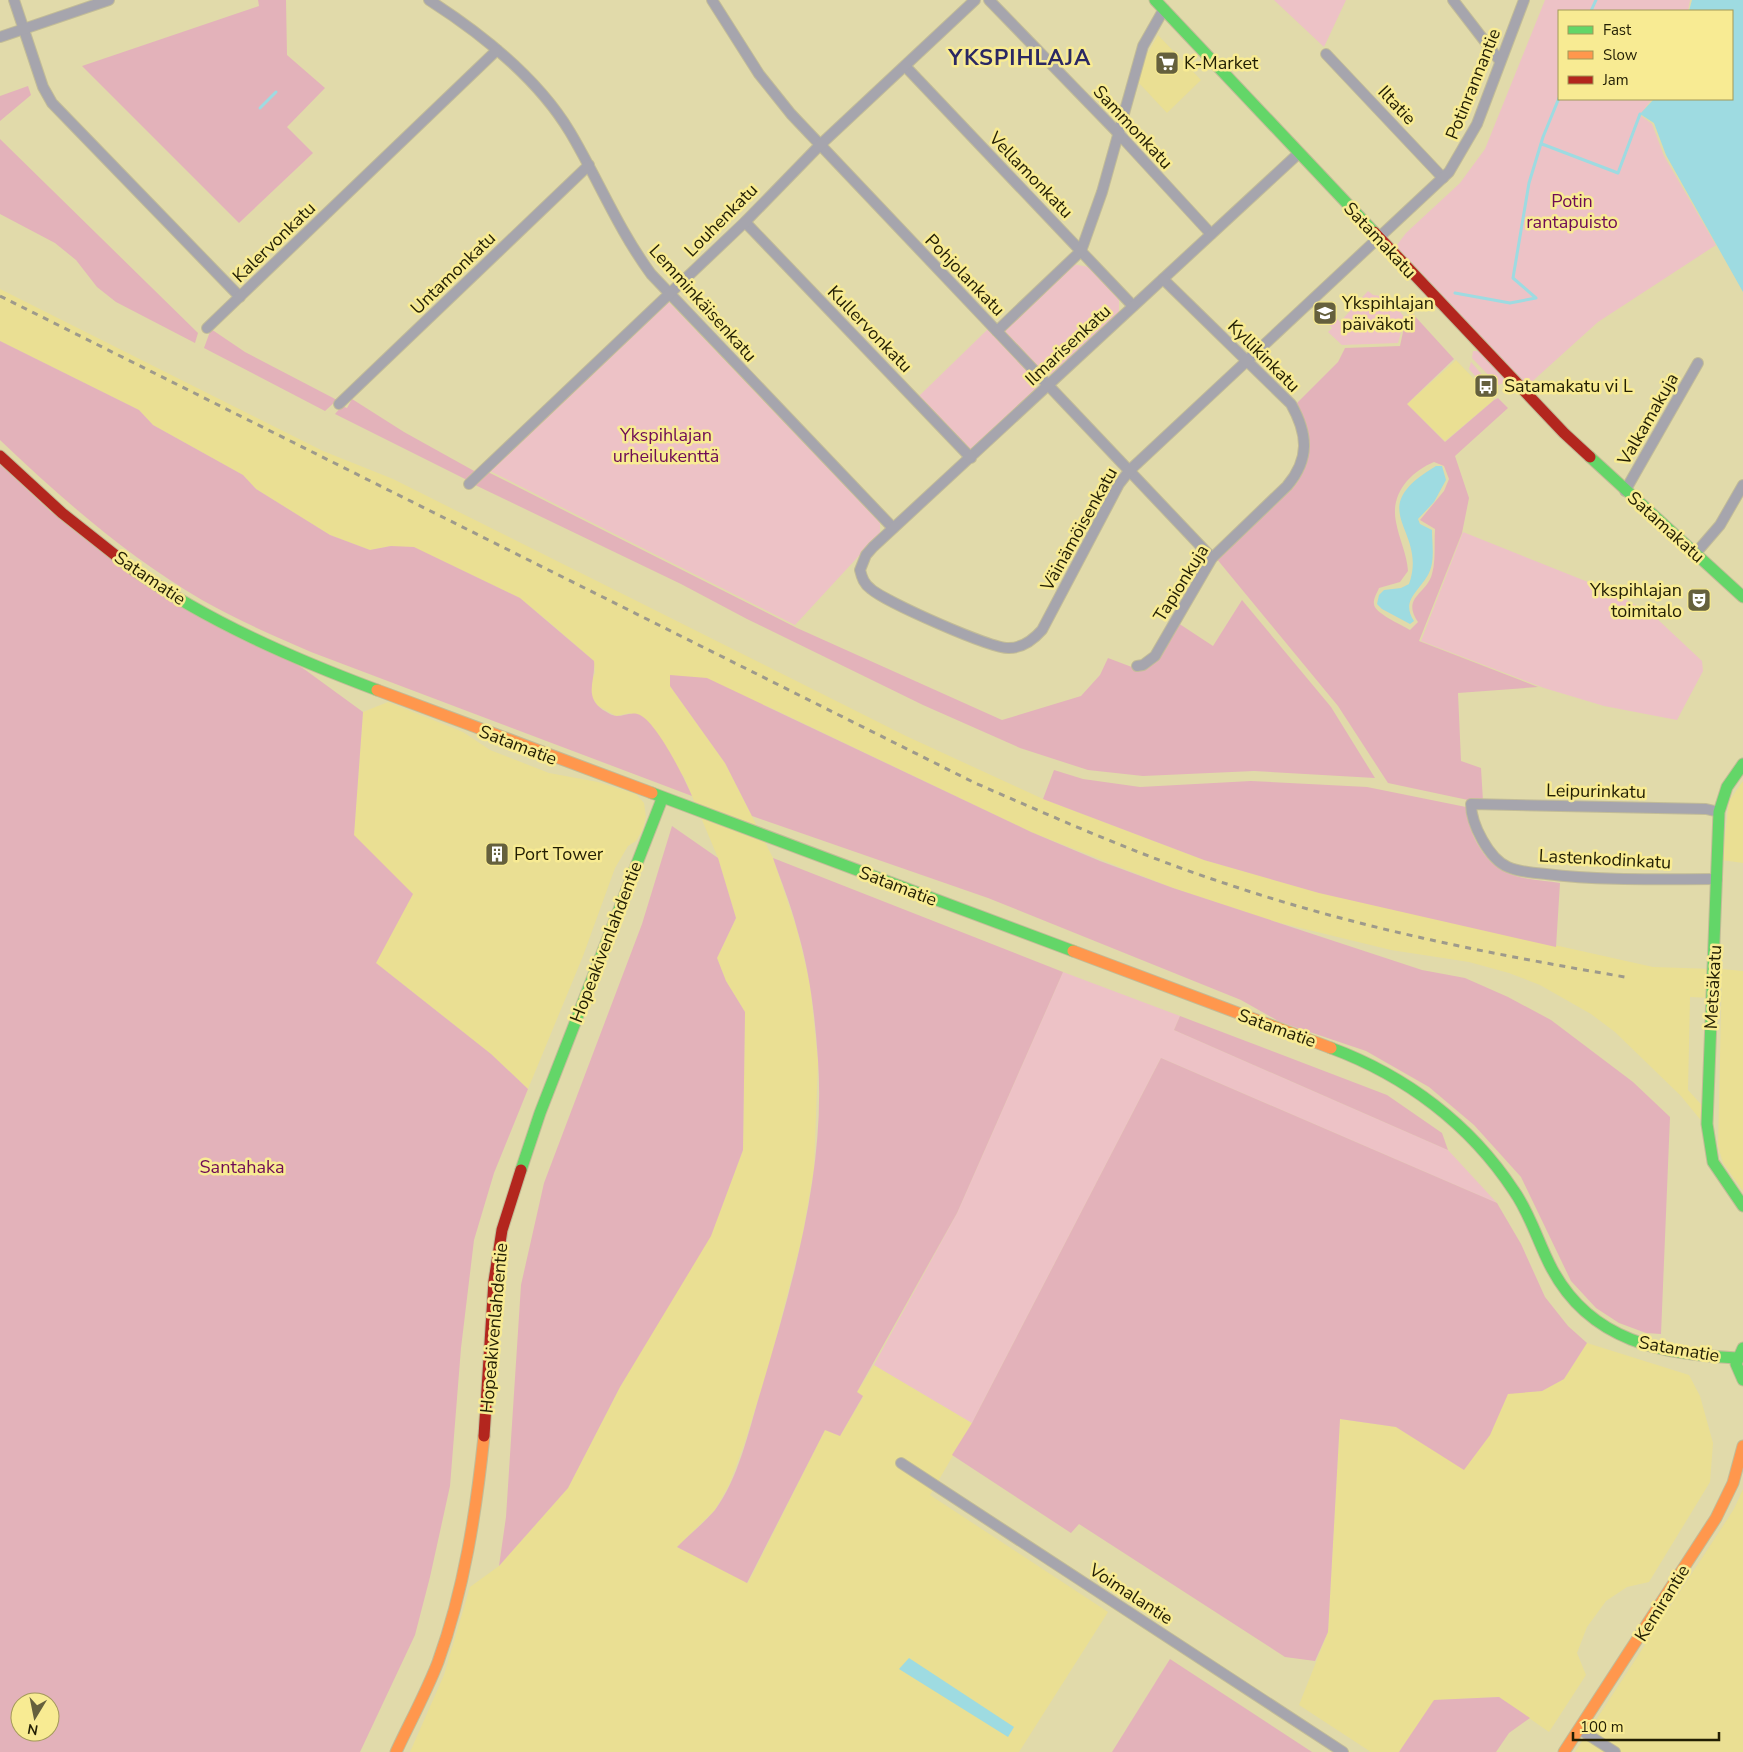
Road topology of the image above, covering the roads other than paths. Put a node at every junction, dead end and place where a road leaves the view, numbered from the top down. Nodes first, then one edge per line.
1 (14, 0) edge
2 (109, 0) edge
3 (429, 0) edge
4 (712, 0) edge
5 (975, 0) edge
6 (989, 0) edge
7 (1155, 0) edge
8 (1453, 0) edge
9 (1524, 0) edge
10 (1164, 9) junction
11 (24, 29) junction
12 (0, 37) edge
13 (497, 50) junction
14 (1326, 54) dead end
15 (1500, 61) junction
16 (905, 66) junction
17 (1119, 134) junction
18 (820, 145) junction
19 (1299, 153) junction
20 (589, 165) junction
21 (1443, 178) junction
22 (745, 222) junction
23 (1211, 234) junction
24 (1379, 239) junction
25 (1081, 250) junction
26 (1164, 279) junction
27 (668, 294) junction
28 (240, 297) junction
29 (1134, 306) junction
30 (207, 328) dead end
31 (997, 331) junction
32 (1248, 362) junction
33 (1698, 363) dead end
34 (1048, 385) junction
35 (339, 404) dead end
36 (0, 456) edge
37 (971, 458) junction
38 (1130, 470) junction
39 (1298, 473) joint
40 (468, 484) dead end
41 (1743, 485) edge
42 (1625, 491) junction
43 (893, 528) junction
44 (1695, 554) junction
45 (1212, 558) junction
46 (862, 563) joint
47 (1743, 597) edge
48 (1137, 666) dead end
49 (1743, 764) edge
50 (662, 799) junction
51 (1471, 804) joint
52 (1719, 812) junction
53 (1717, 879) junction
54 (1743, 1206) edge
55 (1740, 1353) edge
56 (1743, 1380) edge
57 (1743, 1446) edge
58 (901, 1463) dead end
59 (1579, 1729) junction
60 (396, 1752) edge
61 (1343, 1752) edge
62 (1564, 1752) edge
63 (1615, 1752) edge

1 - 11 street, Kalervonkatu
2 - 11 street
3 - 13 street, Lemminkäisenkatu
4 - 18 street, Pohjolankatu
5 - 16 street, Louhenkatu
6 - 17 street, Sammonkatu
7 - 10 street, Satamakatu
8 - 15 street
9 - 15 street, Potinrannantie
10 - 17 street
10 - 19 street, Satamakatu
11 - 12 street
11 - 28 street, Kalervonkatu
13 - 20 street, Lemminkäisenkatu
13 - 28 street, Kalervonkatu
14 - 21 street, Iltatie
15 - 21 street, Potinrannantie
16 - 18 street, Louhenkatu
16 - 25 street, Vellamonkatu
17 - 23 street, Sammonkatu
17 - 25 street
18 - 22 street, Louhenkatu
18 - 31 street, Pohjolankatu
19 - 23 street, Ilmarisenkatu
19 - 24 street, Satamakatu
20 - 27 street, Lemminkäisenkatu
20 - 35 street, Untamonkatu
21 - 24 street, Potinrannantie
22 - 27 street, Louhenkatu
22 - 37 street, Kullervonkatu
23 - 26 street, Ilmarisenkatu
24 - 32 street, Väinämöisenkatu
24 - 42 street, Satamakatu
25 - 29 street, Vellamonkatu
25 - 31 street
26 - 29 street, Ilmarisenkatu
26 - 32 street, Kyllikinkatu
27 - 40 street, Louhenkatu
27 - 43 street, Lemminkäisenkatu
28 - 30 street
29 - 34 street, Ilmarisenkatu
31 - 34 street, Pohjolankatu
32 - 38 street, Väinämöisenkatu
32 - 39 street, Kyllikinkatu
33 - 42 street, Valkamakuja
34 - 37 street, Ilmarisenkatu
34 - 38 street, Pohjolankatu
36 - 50 street, Satamatie
37 - 43 street, Ilmarisenkatu
38 - 45 street, Pohjolankatu
38 - 46 street, Väinämöisenkatu
39 - 45 street, Tapionkuja
41 - 44 street
42 - 44 street, Satamakatu
43 - 46 street, Ilmarisenkatu
44 - 47 street, Satamakatu
45 - 48 street, Tapionkuja
49 - 52 street, Metsäkatu
50 - 55 street, Satamatie
50 - 60 street, Hopeakivenlahdentie
51 - 52 street, Leipurinkatu
51 - 53 street, Lastenkodinkatu
52 - 53 street, Metsäkatu
53 - 54 street, Metsäkatu
55 - 56 street
57 - 59 street, Kemirantie
58 - 61 street, Voimalantie
59 - 62 street, Kemirantie
59 - 63 street

